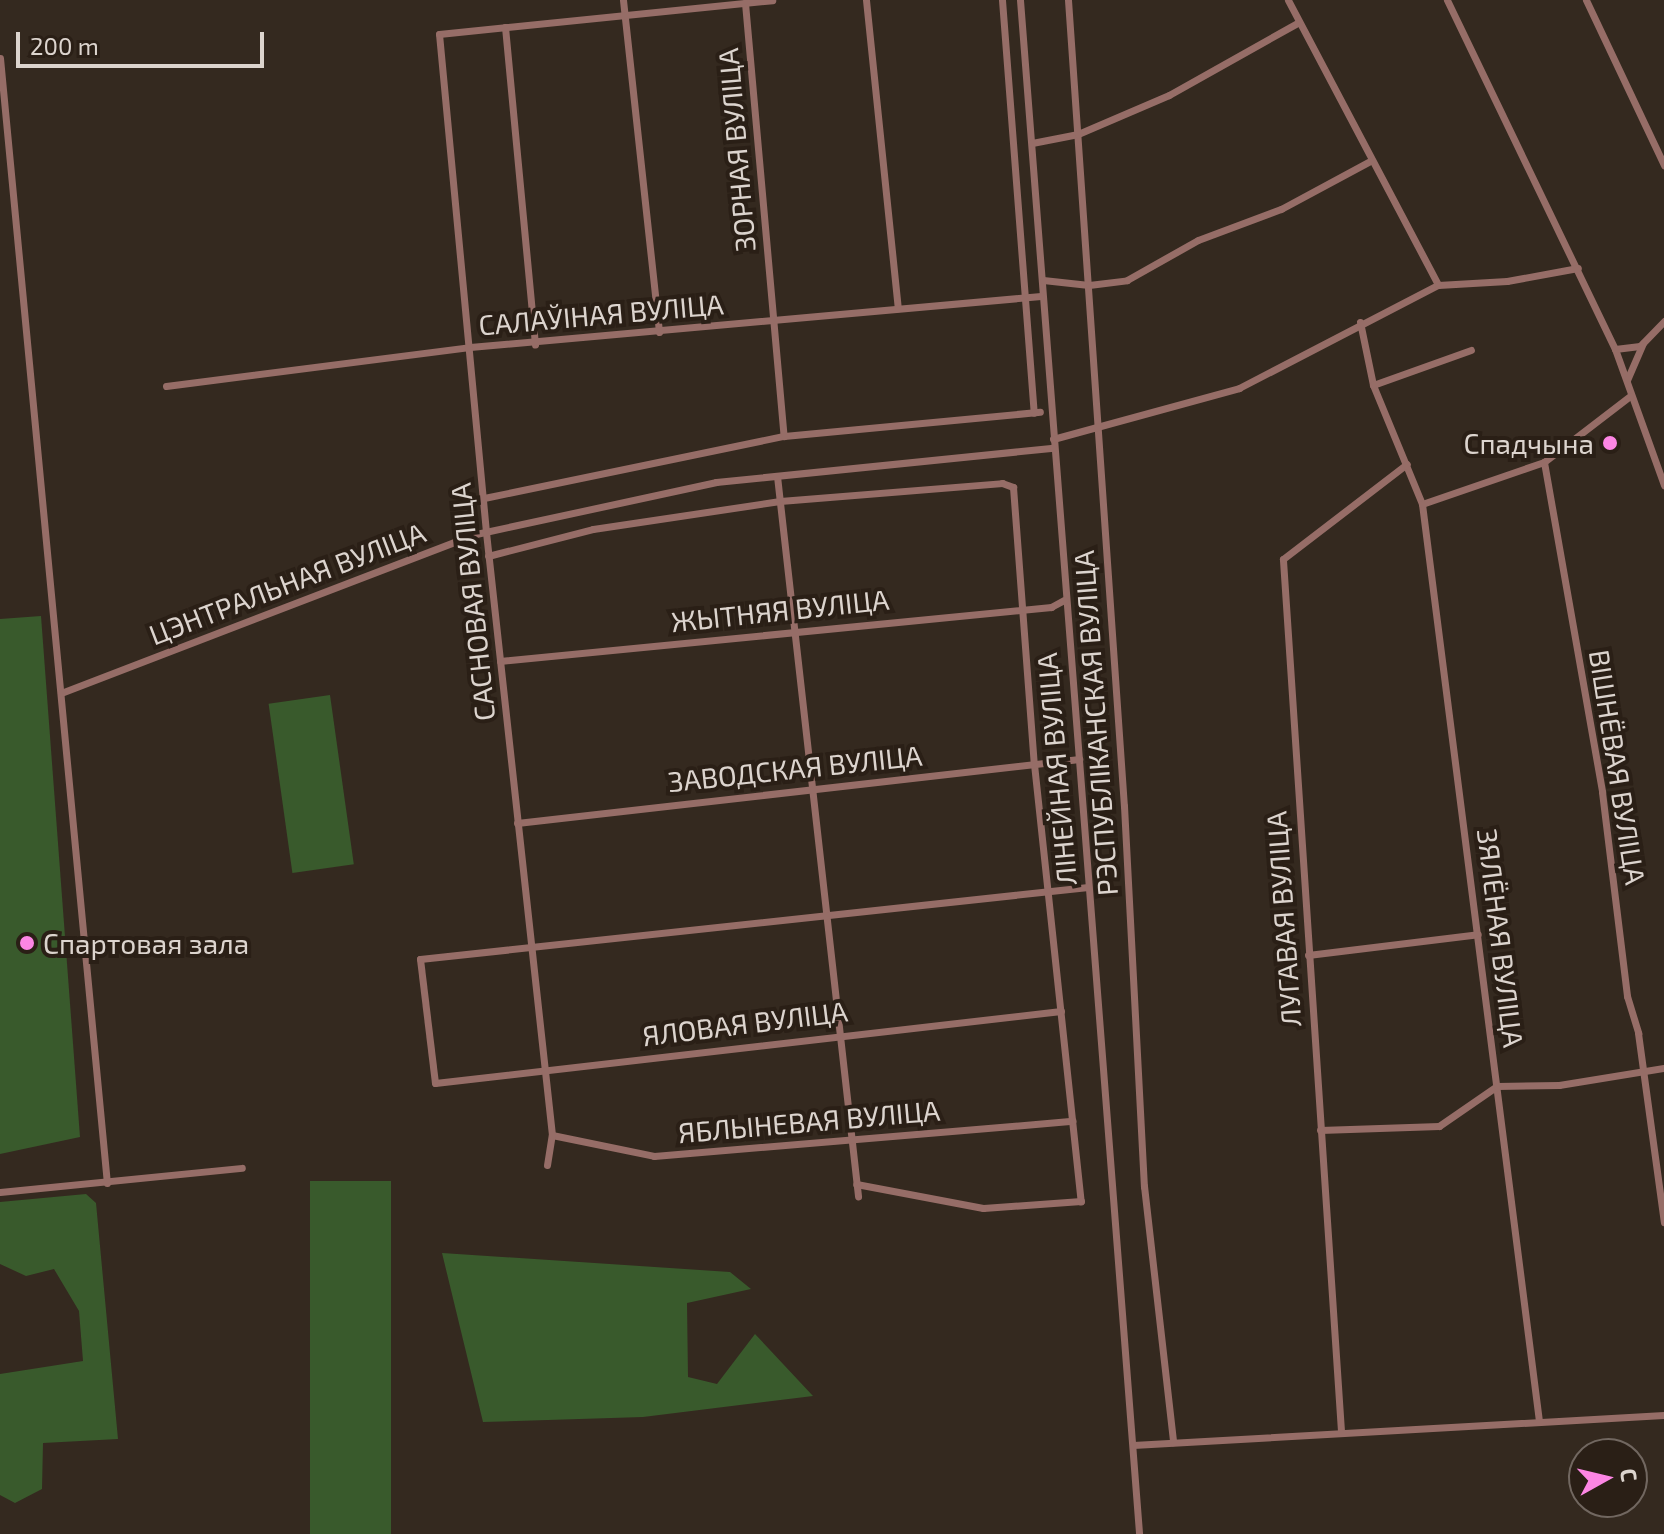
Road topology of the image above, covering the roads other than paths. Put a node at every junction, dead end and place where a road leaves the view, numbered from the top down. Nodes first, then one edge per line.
1 (623, 0) edge
2 (772, 0) edge
3 (866, 0) edge
4 (1002, 0) edge
5 (1020, 0) edge
6 (1068, 0) edge
7 (1288, 0) edge
8 (1447, 0) edge
9 (1586, 0) edge
10 (745, 3) junction
11 (624, 15) junction
12 (1299, 22) junction
13 (505, 27) junction
14 (0, 58) edge
15 (1078, 134) junction
16 (1032, 143) junction
17 (1370, 161) junction
18 (1664, 165) edge
19 (1578, 268) junction
20 (1043, 280) junction
21 (1089, 285) junction
22 (1438, 285) junction
23 (1024, 296) junction
24 (1041, 296) junction
25 (898, 308) junction
26 (773, 321) junction
27 (1664, 321) edge
28 (1360, 322) junction
29 (659, 332) junction
30 (1643, 343) junction
31 (535, 345) junction
32 (470, 347) junction
33 (1615, 349) junction
34 (1471, 350) dead end
35 (1373, 385) junction
36 (166, 386) dead end
37 (1630, 398) junction
38 (1097, 427) junction
39 (784, 436) junction
40 (1053, 443) junction
41 (1544, 462) junction
42 (1407, 464) junction
43 (777, 476) junction
44 (1664, 485) edge
45 (484, 498) junction
46 (780, 501) junction
47 (1422, 504) junction
48 (486, 532) junction
49 (488, 556) junction
50 (1064, 600) junction
51 (1022, 609) junction
52 (794, 631) junction
53 (500, 661) junction
54 (61, 693) junction
55 (1079, 759) junction
56 (1034, 764) junction
57 (812, 788) junction
58 (517, 823) junction
59 (1088, 887) junction
60 (1048, 890) junction
61 (826, 915) junction
62 (1478, 934) junction
63 (530, 945) junction
64 (1308, 955) junction
65 (1061, 1011) junction
66 (839, 1033) junction
67 (544, 1068) junction
68 (1664, 1068) edge
69 (1641, 1071) junction
70 (1497, 1086) junction
71 (1073, 1121) junction
72 (1320, 1130) junction
73 (552, 1135) junction
74 (851, 1141) junction
75 (547, 1165) dead end
76 (242, 1168) dead end
77 (107, 1183) junction
78 (856, 1184) junction
79 (0, 1192) edge
80 (858, 1196) dead end
81 (1664, 1222) edge
82 (1664, 1415) edge
83 (1539, 1421) junction
84 (1341, 1431) junction
85 (1173, 1442) junction
86 (1133, 1445) junction
87 (1139, 1534) edge

1 - 11 street
2 - 10 street
3 - 25 street
4 - 23 street
5 - 16 street, ЛІНЕЙНАЯ ВУЛІЦА
6 - 15 street, РЭСПУБЛІКАНСКАЯ ВУЛІЦА
7 - 12 street
8 - 19 street
9 - 18 street
10 - 11 street
10 - 26 street, ЗОРНАЯ ВУЛІЦА
11 - 13 street
11 - 29 street
12 - 15 street
12 - 17 street
13 - 31 street
13 - 32 street, САСНОВАЯ ВУЛІЦА
14 - 54 street
15 - 16 street
15 - 21 street, РЭСПУБЛІКАНСКАЯ ВУЛІЦА
16 - 20 street, ЛІНЕЙНАЯ ВУЛІЦА
17 - 21 street
17 - 22 street
19 - 22 street
19 - 33 street
20 - 21 street
20 - 24 street, ЛІНЕЙНАЯ ВУЛІЦА
21 - 38 street, РЭСПУБЛІКАНСКАЯ ВУЛІЦА
22 - 28 street, ЦЭНТРАЛЬНАЯ ВУЛІЦА
23 - 24 street, САЛАЎІНАЯ ВУЛІЦА
23 - 25 street, САЛАЎІНАЯ ВУЛІЦА
23 - 39 street
24 - 40 street, ЛІНЕЙНАЯ ВУЛІЦА
25 - 26 street, САЛАЎІНАЯ ВУЛІЦА
26 - 29 street, САЛАЎІНАЯ ВУЛІЦА
26 - 39 street, ЗОРНАЯ ВУЛІЦА
27 - 30 street
28 - 35 street, ЗЯЛЁНАЯ ВУЛІЦА
28 - 38 street, ЦЭНТРАЛЬНАЯ ВУЛІЦА
29 - 31 street, САЛАЎІНАЯ ВУЛІЦА
30 - 33 street
30 - 37 street
31 - 32 street, САЛАЎІНАЯ ВУЛІЦА
32 - 36 street, САЛАЎІНАЯ ВУЛІЦА
32 - 45 street, САСНОВАЯ ВУЛІЦА
33 - 37 street
34 - 35 street
35 - 42 street, ЗЯЛЁНАЯ ВУЛІЦА
37 - 41 street
37 - 44 street
38 - 40 street, ЦЭНТРАЛЬНАЯ ВУЛІЦА
38 - 85 street, РЭСПУБЛІКАНСКАЯ ВУЛІЦА
39 - 45 street
40 - 43 street, ЦЭНТРАЛЬНАЯ ВУЛІЦА
40 - 50 street, ЛІНЕЙНАЯ ВУЛІЦА
41 - 47 street
41 - 69 street, ВІШНЁВАЯ ВУЛІЦА
42 - 47 street, ЗЯЛЁНАЯ ВУЛІЦА
42 - 64 street, ЛУГАВАЯ ВУЛІЦА
43 - 46 street
43 - 48 street, ЦЭНТРАЛЬНАЯ ВУЛІЦА
45 - 48 street, САСНОВАЯ ВУЛІЦА
46 - 49 street
46 - 51 street
46 - 52 street
47 - 62 street, ЗЯЛЁНАЯ ВУЛІЦА
48 - 49 street, САСНОВАЯ ВУЛІЦА
48 - 54 street, ЦЭНТРАЛЬНАЯ ВУЛІЦА
49 - 53 street, САСНОВАЯ ВУЛІЦА
50 - 51 street, ЖЫТНЯЯ ВУЛІЦА
50 - 55 street, ЛІНЕЙНАЯ ВУЛІЦА
51 - 52 street, ЖЫТНЯЯ ВУЛІЦА
51 - 56 street
52 - 53 street, ЖЫТНЯЯ ВУЛІЦА
52 - 57 street
53 - 58 street, САСНОВАЯ ВУЛІЦА
54 - 77 street
55 - 56 street, ЗАВОДСКАЯ ВУЛІЦА
55 - 59 street, ЛІНЕЙНАЯ ВУЛІЦА
56 - 57 street, ЗАВОДСКАЯ ВУЛІЦА
56 - 60 street
57 - 58 street, ЗАВОДСКАЯ ВУЛІЦА
57 - 61 street
58 - 63 street, САСНОВАЯ ВУЛІЦА
59 - 60 street
59 - 86 street, ЛІНЕЙНАЯ ВУЛІЦА
60 - 61 street
60 - 65 street
61 - 63 street
61 - 66 street
62 - 64 street
62 - 70 street, ЗЯЛЁНАЯ ВУЛІЦА
63 - 67 street, САСНОВАЯ ВУЛІЦА
63 - 67 street, ЯЛОВАЯ ВУЛІЦА
64 - 72 street, ЛУГАВАЯ ВУЛІЦА
65 - 66 street, ЯЛОВАЯ ВУЛІЦА
65 - 71 street
66 - 67 street, ЯЛОВАЯ ВУЛІЦА
66 - 74 street
67 - 73 street, САСНОВАЯ ВУЛІЦА
68 - 69 street
69 - 70 street
69 - 81 street, ВІШНЁВАЯ ВУЛІЦА
70 - 72 street
70 - 83 street, ЗЯЛЁНАЯ ВУЛІЦА
71 - 74 street, ЯБЛЫНЕВАЯ ВУЛІЦА
71 - 78 street
72 - 84 street, ЛУГАВАЯ ВУЛІЦА
73 - 74 street, ЯБЛЫНЕВАЯ ВУЛІЦА
73 - 75 street, САСНОВАЯ ВУЛІЦА
74 - 78 street
76 - 77 street
77 - 79 street
78 - 80 street
82 - 83 street
83 - 84 street
84 - 85 street
85 - 86 street
86 - 87 street, ЛІНЕЙНАЯ ВУЛІЦА

